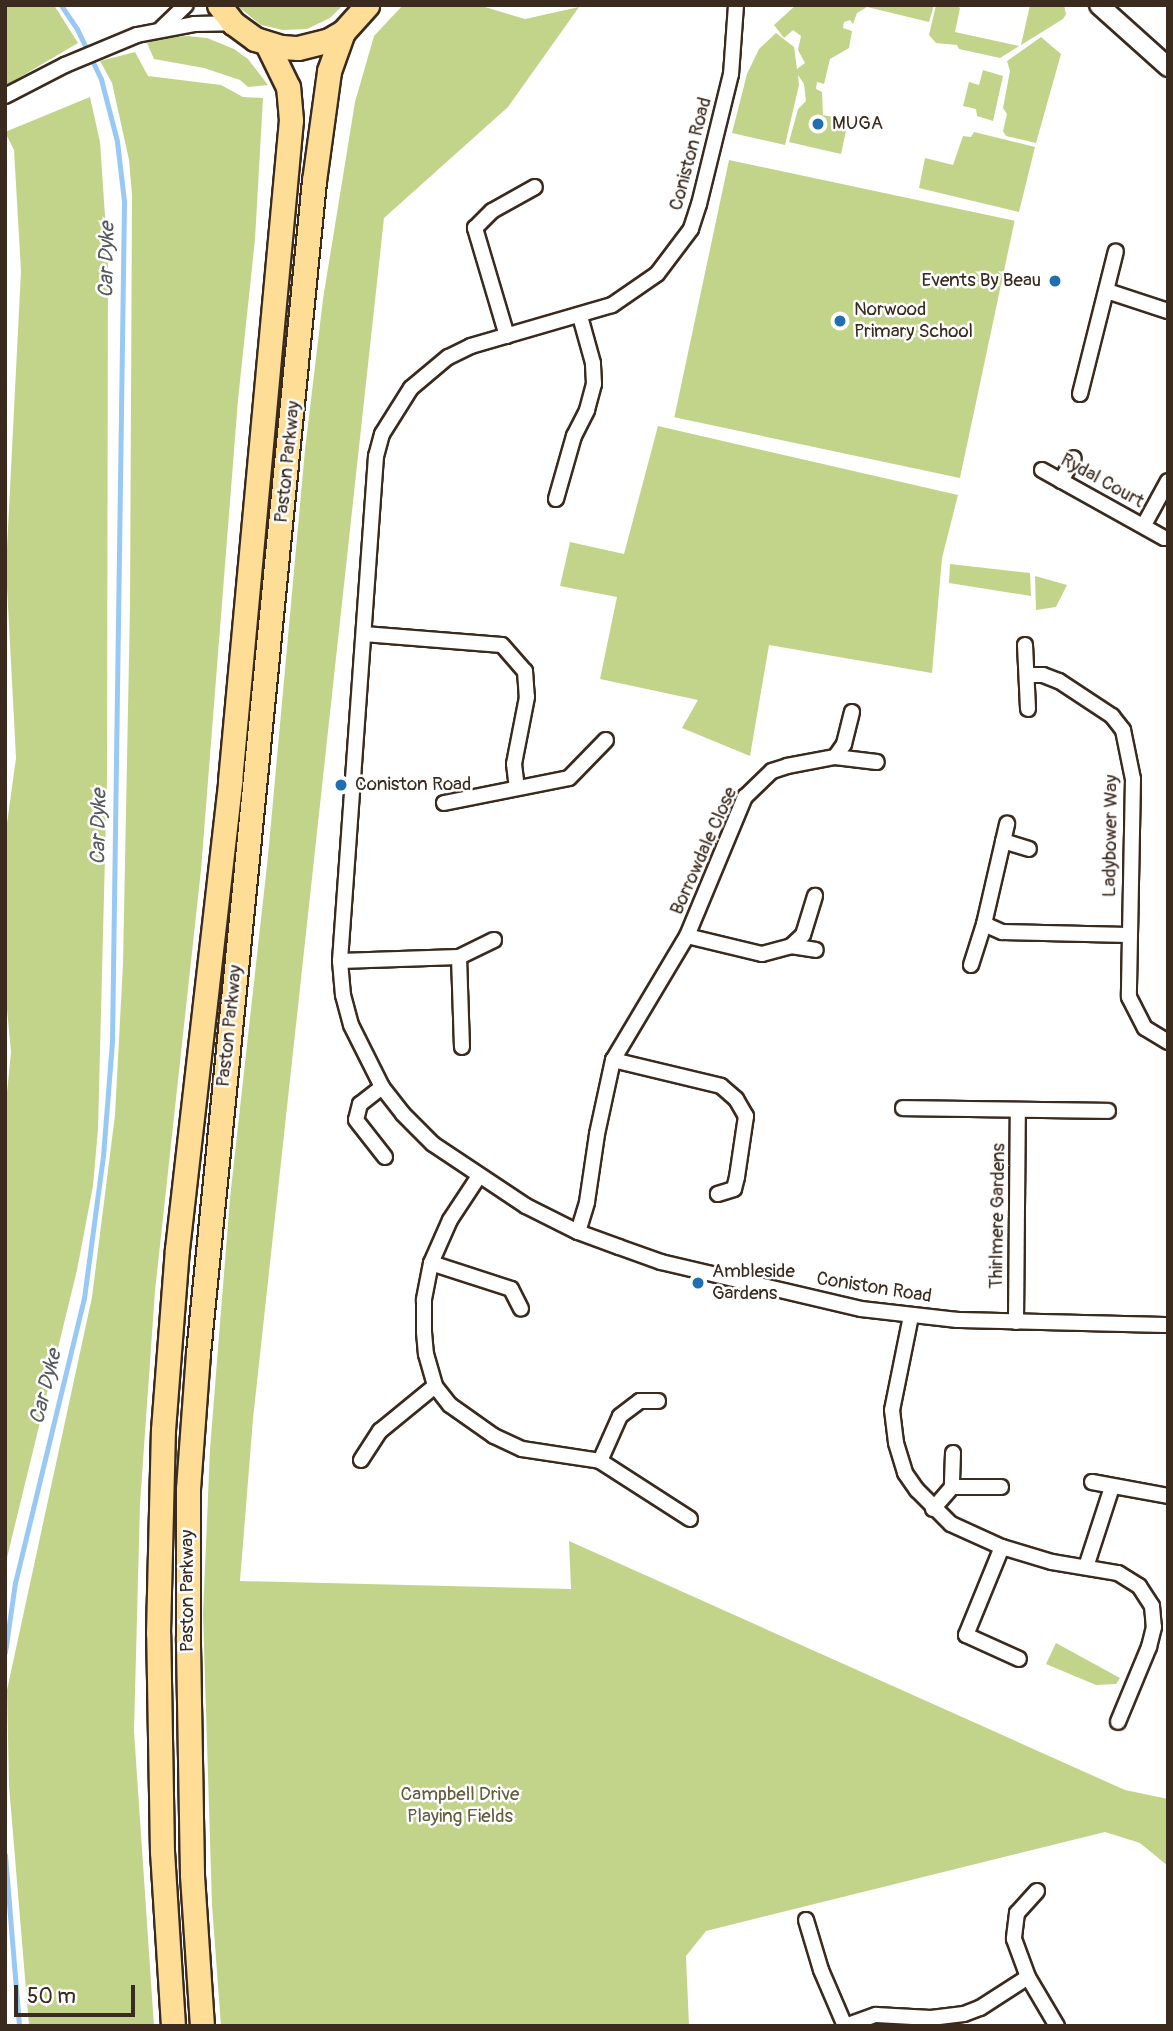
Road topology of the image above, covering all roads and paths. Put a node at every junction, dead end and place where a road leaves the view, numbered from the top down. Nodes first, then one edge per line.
1 (186, 5) edge
2 (219, 5) edge
3 (367, 5) edge
4 (736, 5) edge
5 (1099, 5) edge
6 (233, 23) junction
7 (161, 28) junction
8 (343, 32) junction
9 (267, 44) junction
10 (1168, 67) edge
11 (5, 96) edge
12 (535, 187) dead end
13 (1116, 251) dead end
14 (1107, 291) junction
15 (1168, 311) edge
16 (580, 316) junction
17 (507, 336) junction
18 (1080, 394) dead end
19 (1074, 458) dead end
20 (1042, 470) dead end
21 (1061, 481) junction
22 (1168, 481) edge
23 (556, 499) dead end
24 (1144, 526) junction
25 (1164, 538) dead end
26 (363, 634) junction
27 (1025, 645) dead end
28 (1027, 675) junction
29 (1028, 709) dead end
30 (852, 712) dead end
31 (606, 740) dead end
32 (835, 757) junction
33 (877, 762) dead end
34 (517, 787) junction
35 (444, 803) dead end
36 (1007, 824) dead end
37 (1003, 842) junction
38 (1029, 849) dead end
39 (815, 896) dead end
40 (984, 924) junction
41 (1128, 934) junction
42 (687, 936) junction
43 (494, 940) dead end
44 (791, 946) junction
45 (816, 950) dead end
46 (459, 957) junction
47 (340, 961) junction
48 (971, 965) dead end
49 (1168, 1042) edge
50 (462, 1046) dead end
51 (613, 1060) junction
52 (382, 1087) junction
53 (902, 1108) dead end
54 (1018, 1110) junction
55 (1108, 1111) dead end
56 (385, 1157) dead end
57 (479, 1176) junction
58 (718, 1194) dead end
59 (578, 1232) junction
60 (431, 1262) junction
61 (521, 1309) dead end
62 (911, 1316) junction
63 (1016, 1322) junction
64 (1168, 1325) edge
65 (435, 1386) junction
66 (658, 1401) dead end
67 (953, 1453) dead end
68 (360, 1460) dead end
69 (600, 1461) junction
70 (1092, 1482) dead end
71 (952, 1487) junction
72 (1001, 1487) dead end
73 (1112, 1487) junction
74 (1168, 1496) edge
75 (933, 1509) junction
76 (690, 1519) dead end
77 (1002, 1547) junction
78 (1086, 1567) junction
79 (1020, 1659) dead end
80 (1118, 1722) dead end
81 (1037, 1891) dead end
82 (806, 1920) dead end
83 (1028, 1977) junction
84 (173, 2026) edge
85 (202, 2026) edge
86 (845, 2026) edge
87 (1057, 2026) edge

1 - 7 street
2 - 6 highway
3 - 8 highway
4 - 16 street, Coniston Road
5 - 10 street
6 - 7 street
6 - 9 highway
7 - 11 street
8 - 9 highway
8 - 85 highway, Paston Parkway
9 - 84 highway, Paston Parkway
12 - 17 street
13 - 14 street
14 - 15 street
14 - 18 street
16 - 17 street, Coniston Road
16 - 23 street
17 - 26 street, Coniston Road
19 - 21 street
20 - 21 street, Rydal Court
21 - 24 street, Rydal Court
22 - 24 street, Rydal Court
24 - 25 street, Rydal Court
26 - 34 street
26 - 47 street, Coniston Road
27 - 28 street
28 - 29 street
28 - 41 street, Ladybower Way
30 - 32 street
31 - 34 street
32 - 33 street, Borrowdale Close
32 - 42 street, Borrowdale Close
34 - 35 street
36 - 37 street
37 - 38 street
37 - 40 street
39 - 44 street
40 - 41 street
40 - 48 street
41 - 49 street, Ladybower Way
42 - 44 street, Borrowdale Close
42 - 51 street, Borrowdale Close
43 - 46 street
44 - 45 street, Borrowdale Close
46 - 47 street
46 - 50 street
47 - 52 street, Coniston Road
51 - 58 street
51 - 59 street, Borrowdale Close
52 - 56 street
52 - 57 street, Coniston Road
53 - 54 street
54 - 55 street
54 - 63 street, Thirlmere Gardens
57 - 59 street, Coniston Road
57 - 60 street
59 - 62 street, Coniston Road
60 - 61 street
60 - 65 street
62 - 63 street, Coniston Road
62 - 75 street
63 - 64 street, Coniston Road
65 - 68 street
65 - 69 street
66 - 69 street
67 - 71 street
69 - 76 street
70 - 73 street
71 - 72 street
71 - 75 street
73 - 74 street
73 - 78 street
75 - 77 street
77 - 78 street
77 - 79 street
78 - 80 street
81 - 83 street
82 - 86 street
83 - 86 street
83 - 87 street

